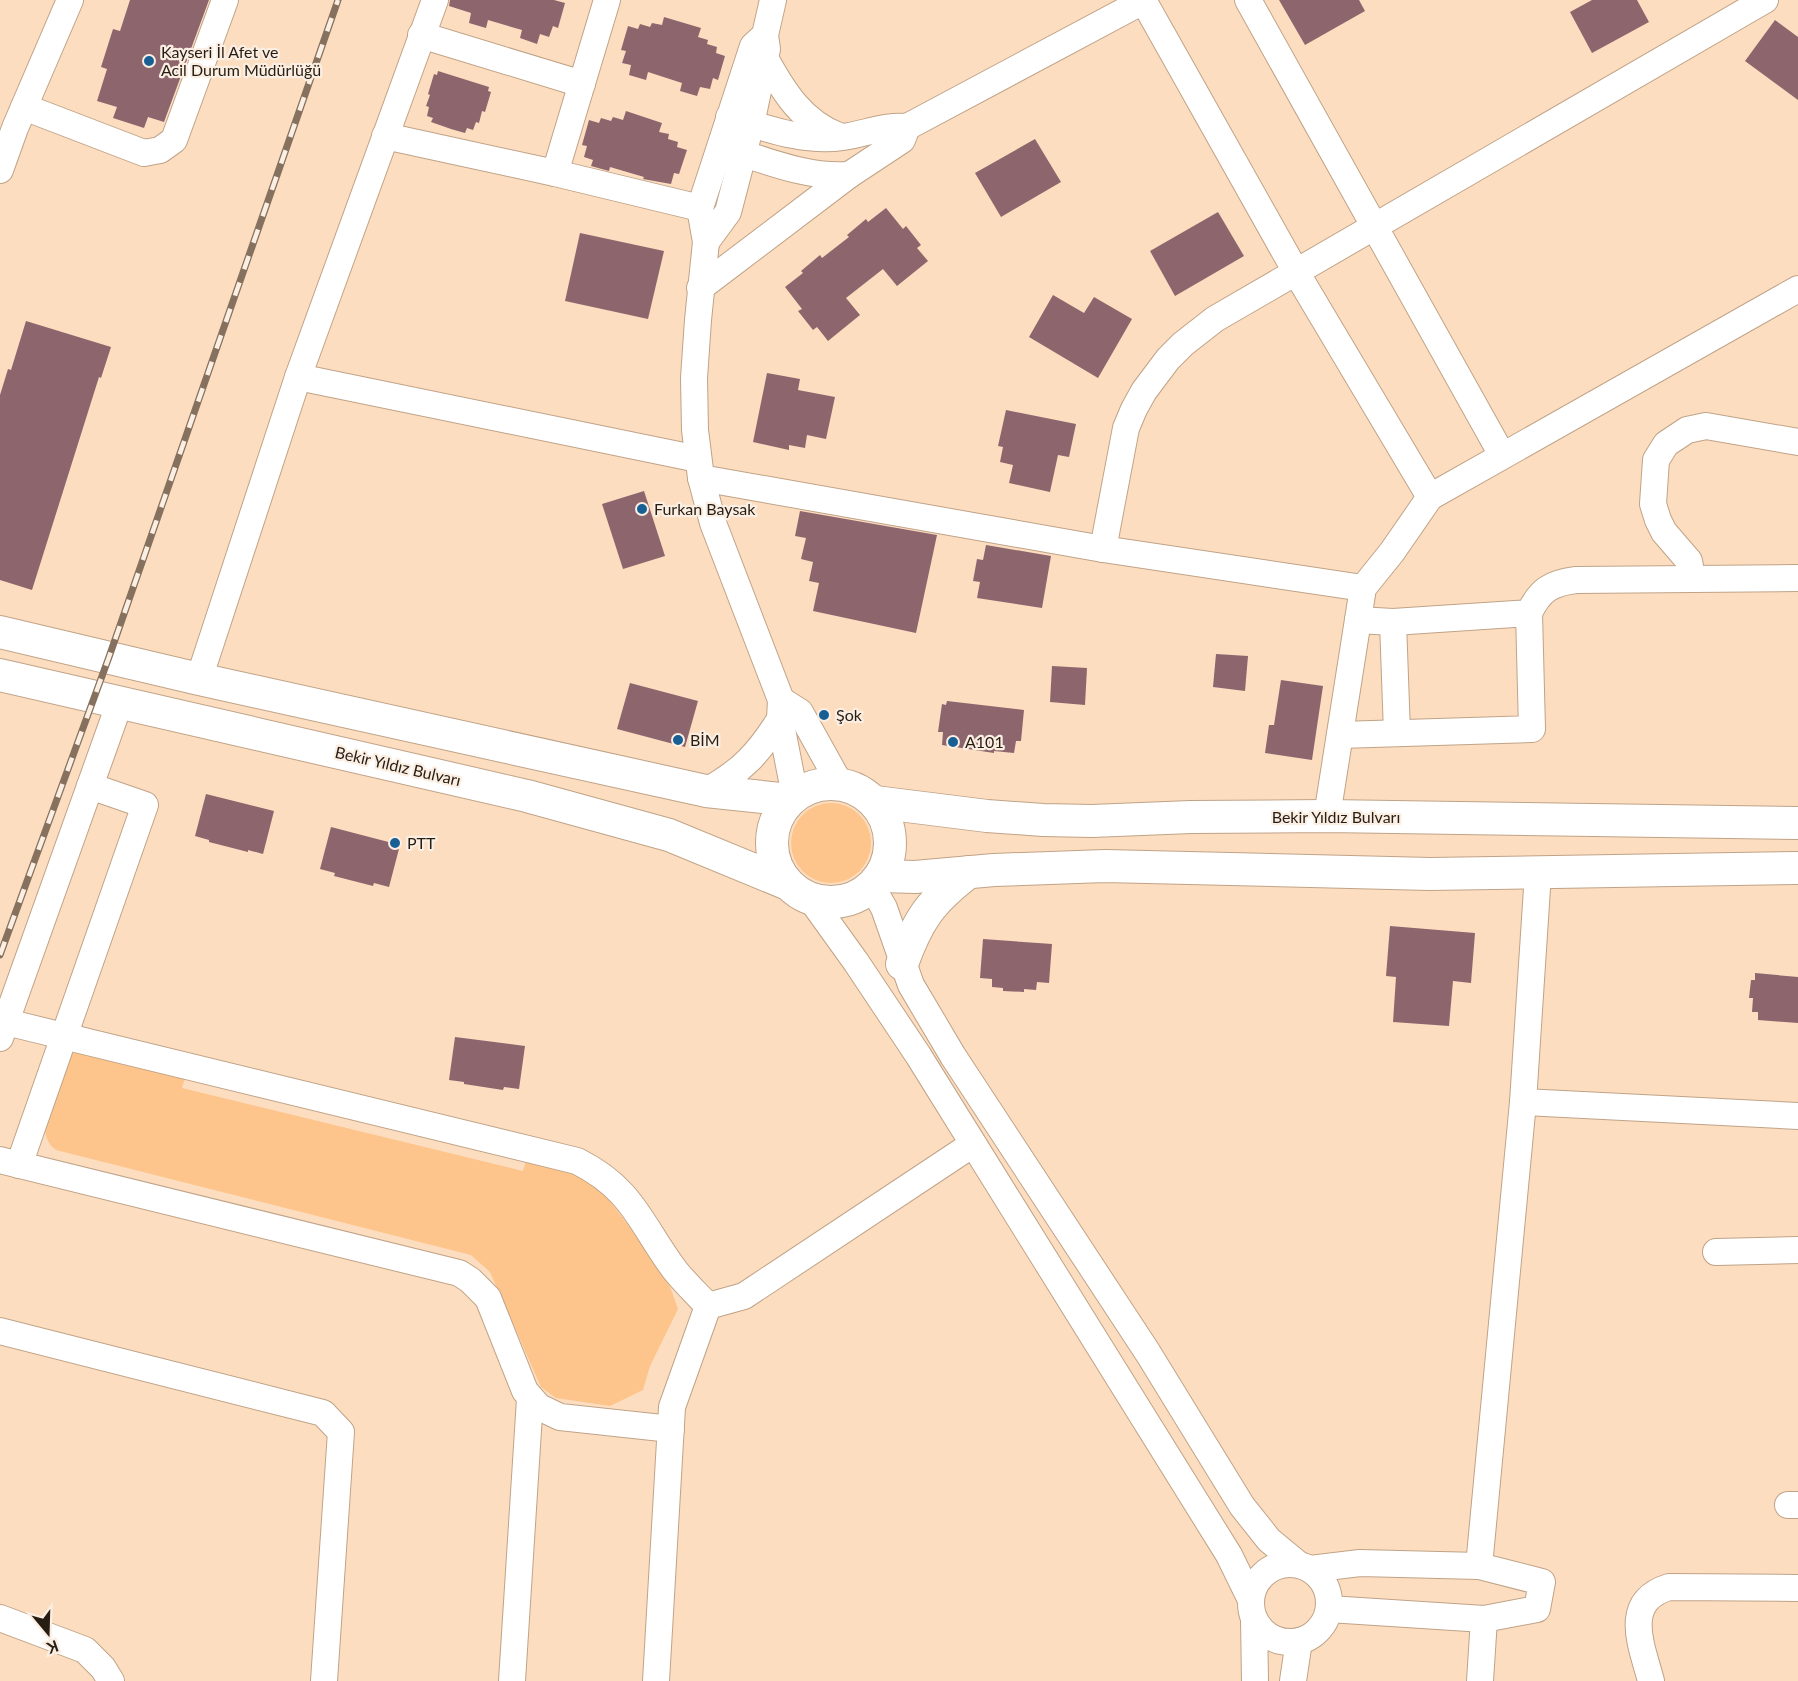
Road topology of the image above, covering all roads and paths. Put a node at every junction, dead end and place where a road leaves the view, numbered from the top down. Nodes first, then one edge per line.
1 (70, 0) edge
2 (225, 0) edge
3 (435, 0) edge
4 (607, 0) edge
5 (773, 0) edge
6 (1144, 0) edge
7 (1248, 0) edge
8 (1765, 0) edge
9 (422, 36) junction
10 (765, 46) junction
11 (582, 84) junction
12 (24, 107) junction
13 (740, 121) junction
14 (907, 127) junction
15 (385, 136) junction
16 (842, 137) junction
17 (732, 150) junction
18 (0, 170) edge
19 (555, 173) junction
20 (849, 175) junction
21 (700, 208) junction
22 (1375, 226) junction
23 (706, 242) junction
24 (1296, 272) junction
25 (700, 288) junction
26 (1798, 289) edge
27 (297, 377) junction
28 (1798, 442) edge
29 (1502, 455) junction
30 (700, 468) junction
31 (1430, 497) junction
32 (1103, 549) junction
33 (1692, 578) junction
34 (1798, 578) edge
35 (1363, 588) junction
36 (1529, 613) junction
37 (1358, 620) junction
38 (1393, 622) junction
39 (0, 632) edge
40 (0, 675) edge
41 (199, 679) junction
42 (120, 702) junction
43 (781, 710) junction
44 (1397, 734) junction
45 (1340, 735) junction
46 (840, 784) junction
47 (90, 786) junction
48 (706, 791) junction
49 (793, 798) junction
50 (875, 802) junction
51 (1327, 816) junction
52 (1798, 823) edge
53 (1798, 868) edge
54 (969, 872) junction
55 (1538, 873) junction
56 (876, 881) junction
57 (799, 891) junction
58 (902, 964) junction
59 (3, 1030) edge
60 (64, 1036) junction
61 (1523, 1102) junction
62 (1798, 1116) edge
63 (973, 1144) junction
64 (6, 1165) edge
65 (1798, 1250) edge
66 (1716, 1252) dead end
67 (708, 1306) junction
68 (0, 1331) edge
69 (530, 1399) junction
70 (671, 1429) junction
71 (1479, 1566) junction
72 (1304, 1567) junction
73 (1798, 1588) edge
74 (1329, 1609) junction
75 (1252, 1610) junction
76 (0, 1618) edge
77 (1484, 1619) junction
78 (1299, 1641) junction
79 (111, 1681) edge
80 (324, 1681) edge
81 (512, 1681) edge
82 (656, 1681) edge
83 (1255, 1681) edge
84 (1293, 1681) edge
85 (1480, 1681) edge
86 (1651, 1681) edge

1 - 12 street
2 - 12 street
3 - 9 street
4 - 11 street
5 - 10 street
6 - 14 street
6 - 24 street
7 - 22 street
8 - 22 street
9 - 11 street
9 - 15 street
10 - 13 street
10 - 16 street
11 - 19 street
12 - 18 street
13 - 16 street
13 - 17 street
14 - 16 street
14 - 20 street
15 - 19 street
15 - 27 street
17 - 20 street
17 - 21 street
17 - 23 street
19 - 21 street
20 - 25 street
21 - 23 street
22 - 24 street
22 - 29 street
23 - 25 street
24 - 31 street
24 - 32 street
25 - 30 street
26 - 29 street
27 - 30 street
27 - 41 street
28 - 33 street
29 - 31 street
30 - 32 street
30 - 43 street
31 - 35 street
32 - 35 street
33 - 34 street
33 - 36 street
35 - 37 street
36 - 38 street
36 - 44 street
37 - 38 street
37 - 45 street
38 - 44 street
39 - 41 main road
40 - 42 main road, Bekir Yıldız Bulvarı
41 - 48 main road
42 - 47 street
42 - 57 main road, Bekir Yıldız Bulvarı
43 - 46 street
43 - 48 street
43 - 49 street
44 - 45 street
45 - 51 street
46 - 49 main road
46 - 50 main road
47 - 59 street
47 - 60 street
48 - 49 main road
49 - 57 main road
50 - 51 main road, Bekir Yıldız Bulvarı
50 - 56 main road
51 - 52 main road, Bekir Yıldız Bulvarı
53 - 55 main road
54 - 55 main road
54 - 56 main road
54 - 58 main road
55 - 61 street
56 - 57 main road
56 - 58 street
57 - 63 street
58 - 72 street
59 - 60 street
60 - 64 street
60 - 67 street
61 - 62 street
61 - 71 street
63 - 67 street
63 - 75 street
64 - 69 street
65 - 66 street
67 - 70 street
68 - 80 street
69 - 70 street
69 - 81 street
70 - 82 street
71 - 72 street
71 - 77 street
72 - 74 street
72 - 75 street
73 - 86 street
74 - 77 street
74 - 78 street
75 - 78 street
75 - 83 street
76 - 79 street
77 - 85 street
78 - 84 street

